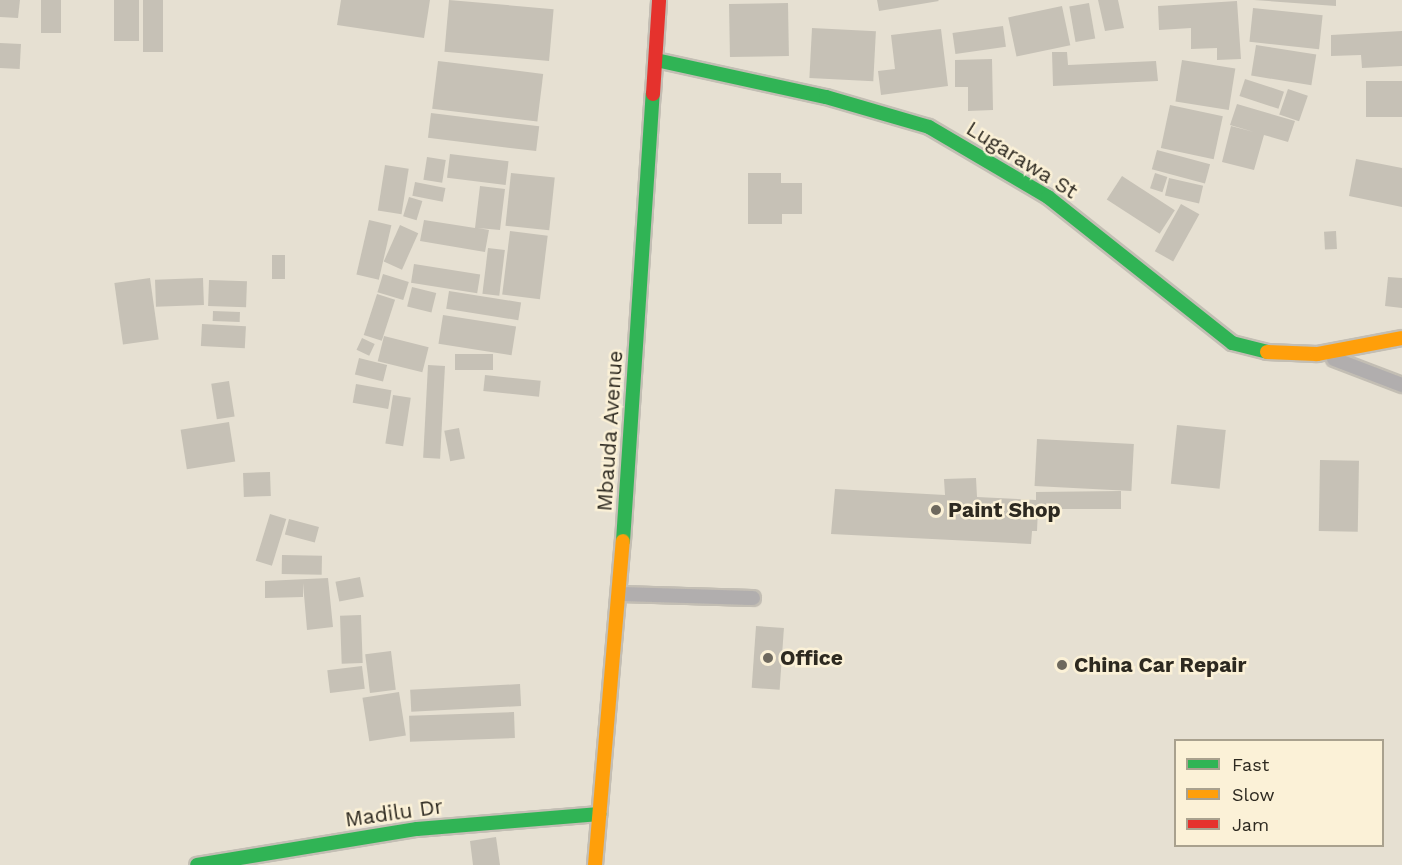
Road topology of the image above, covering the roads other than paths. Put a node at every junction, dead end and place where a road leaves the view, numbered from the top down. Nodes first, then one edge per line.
1 (659, 0) edge
2 (656, 60) junction
3 (1402, 338) edge
4 (1317, 354) junction
5 (1402, 385) edge
6 (620, 594) junction
7 (753, 598) dead end
8 (599, 814) junction
9 (197, 865) edge
10 (596, 865) edge

1 - 2 street, Mbauda Avenue
2 - 4 street, Lugarawa St
2 - 6 street, Mbauda Avenue
3 - 4 street, Lugarawa St
4 - 5 lane
6 - 7 lane
6 - 8 street, Mbauda Avenue
8 - 9 street, Madilu Dr
8 - 10 street, Mbauda Avenue

